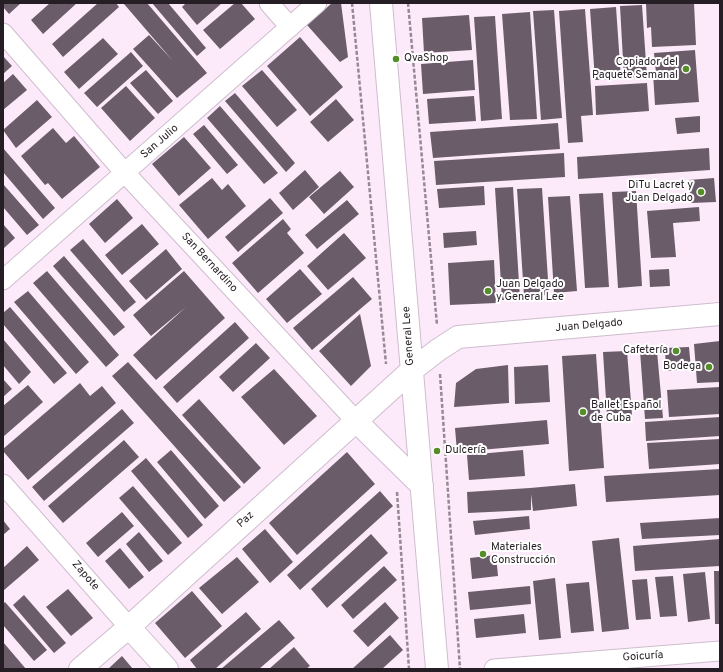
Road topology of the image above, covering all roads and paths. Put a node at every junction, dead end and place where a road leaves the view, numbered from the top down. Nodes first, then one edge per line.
1 (269, 3) edge
2 (317, 3) edge
3 (352, 3) edge
4 (381, 3) edge
5 (408, 3) edge
6 (290, 27) junction
7 (3, 33) edge
8 (125, 172) junction
9 (3, 280) edge
10 (720, 314) edge
11 (410, 340) junction
12 (453, 341) junction
13 (382, 369) dead end
14 (412, 370) junction
15 (356, 421) junction
16 (3, 484) edge
17 (422, 486) junction
18 (393, 488) dead end
19 (129, 627) junction
20 (720, 651) edge
21 (80, 669) edge
22 (167, 669) edge
23 (409, 669) edge
24 (437, 669) edge
25 (460, 669) edge
26 (494, 669) edge

1 - 6 street
2 - 6 street, San Julio
3 - 13 path
4 - 11 street, General Lee
5 - 12 path
6 - 8 street, San Julio
7 - 8 street, San Bernardino
8 - 9 street, San Julio
8 - 15 street, San Bernardino
10 - 12 street, Juan Delgado
11 - 12 street, Juan Delgado
11 - 14 street, General Lee
12 - 14 street
12 - 25 path
14 - 15 street, Paz
14 - 17 street, General Lee
15 - 17 street, San Bernardino
15 - 19 street, Paz
16 - 19 street, Zapote
17 - 24 street, General Lee
18 - 23 path
19 - 21 street, Paz
19 - 22 street, Zapote
20 - 26 street, Goicuría

